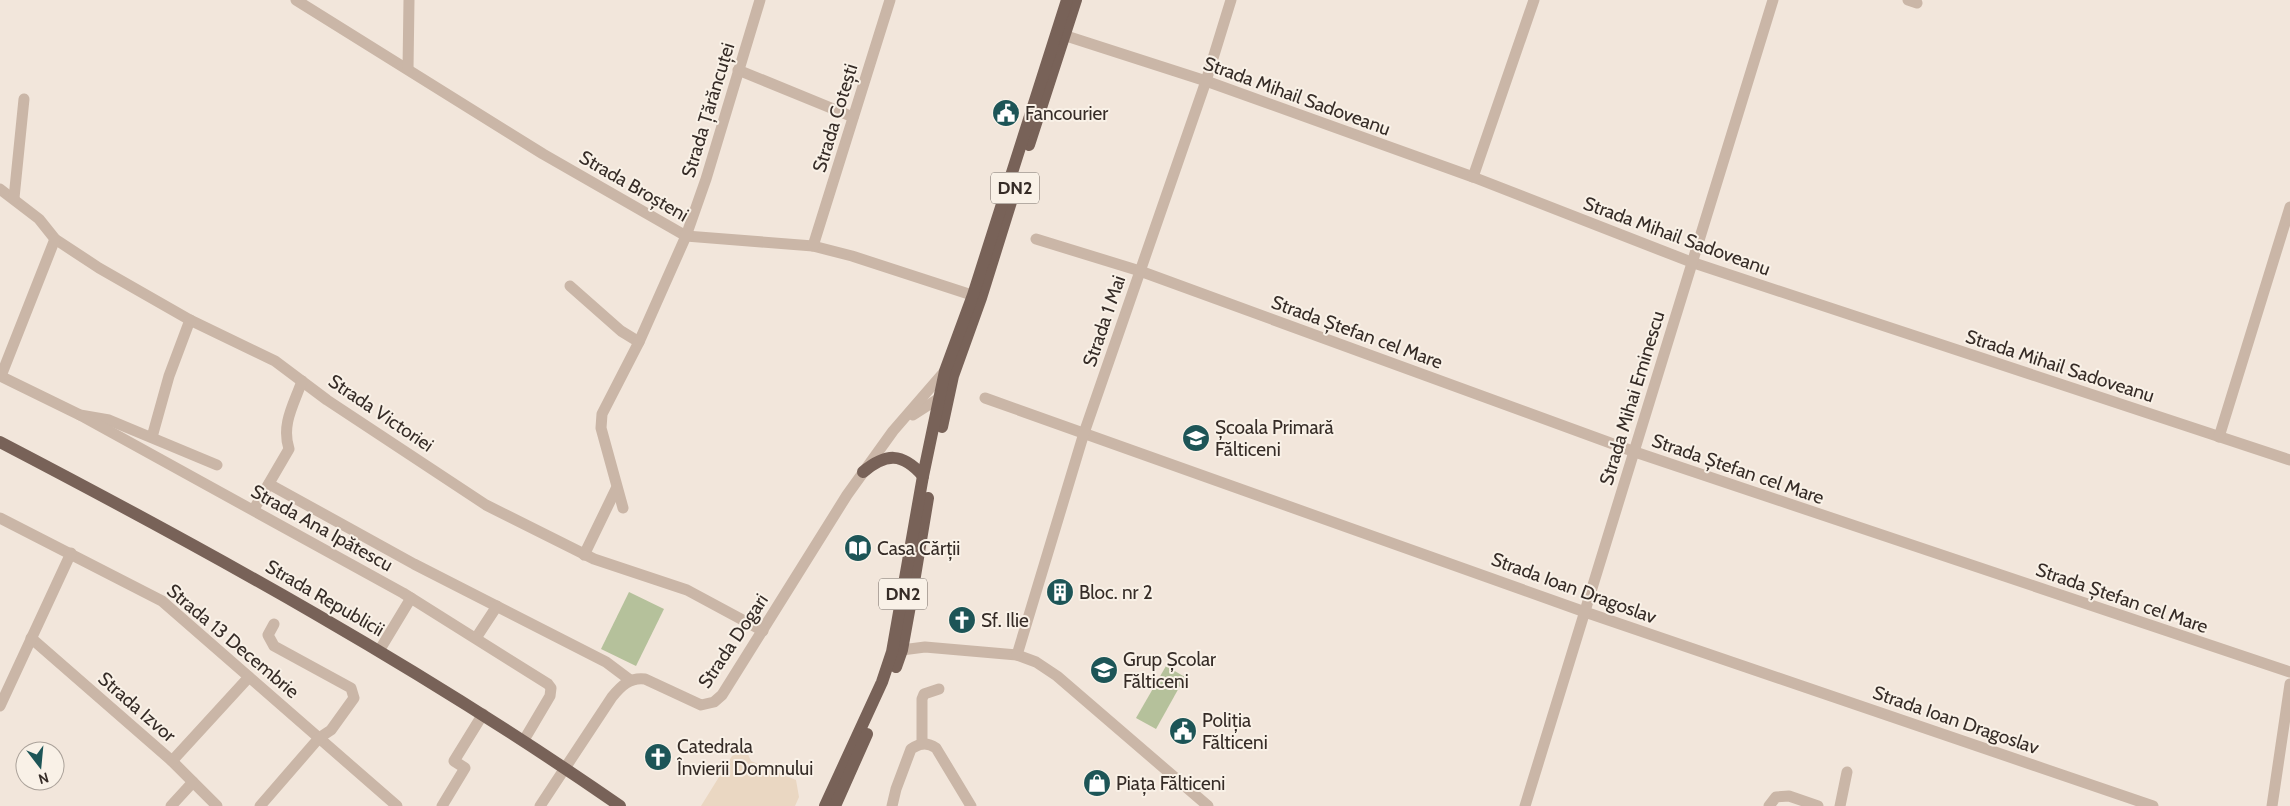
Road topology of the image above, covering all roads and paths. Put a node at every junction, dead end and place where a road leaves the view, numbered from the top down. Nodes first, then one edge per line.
1 (296, 0) edge
2 (409, 0) edge
3 (760, 0) edge
4 (890, 0) edge
5 (1067, 0) edge
6 (1076, 0) edge
7 (1231, 0) edge
8 (1534, 0) edge
9 (1773, 0) edge
10 (1060, 34) junction
11 (408, 69) junction
12 (738, 70) junction
13 (1206, 82) junction
14 (24, 99) dead end
15 (853, 117) junction
16 (1473, 177) junction
17 (0, 189) edge
18 (14, 198) junction
19 (2290, 207) edge
20 (687, 233) junction
21 (55, 239) junction
22 (1036, 239) dead end
23 (813, 246) junction
24 (1691, 262) junction
25 (1140, 271) junction
26 (570, 286) dead end
27 (977, 296) junction
28 (190, 320) junction
29 (639, 342) junction
30 (949, 374) junction
31 (0, 376) edge
32 (302, 381) junction
33 (949, 391) junction
34 (985, 398) dead end
35 (938, 399) junction
36 (80, 415) junction
37 (903, 421) junction
38 (1084, 433) junction
39 (152, 437) junction
40 (2220, 437) junction
41 (0, 442) edge
42 (1635, 452) junction
43 (2290, 460) edge
44 (217, 465) dead end
45 (863, 472) junction
46 (923, 476) junction
47 (269, 484) junction
48 (616, 489) junction
49 (623, 508) dead end
50 (254, 510) junction
51 (0, 518) edge
52 (71, 553) junction
53 (584, 555) junction
54 (411, 598) junction
55 (497, 606) junction
56 (1585, 612) junction
57 (274, 624) dead end
58 (762, 631) junction
59 (31, 638) junction
60 (476, 638) junction
61 (379, 651) junction
62 (897, 651) junction
63 (1017, 655) junction
64 (2290, 672) edge
65 (249, 677) junction
66 (630, 680) junction
67 (2290, 684) edge
68 (939, 689) dead end
69 (0, 706) edge
70 (483, 714) junction
71 (320, 738) junction
72 (524, 740) junction
73 (922, 744) junction
74 (172, 761) junction
75 (564, 767) junction
76 (1847, 772) dead end
77 (193, 782) junction
78 (171, 806) edge
79 (217, 806) edge
80 (260, 806) edge
81 (397, 806) edge
82 (442, 806) edge
83 (540, 806) edge
84 (620, 806) edge
85 (825, 806) edge
86 (835, 806) edge
87 (892, 806) edge
88 (971, 806) edge
89 (1208, 806) edge
90 (1525, 806) edge
91 (1769, 806) edge
92 (1818, 806) edge
93 (1840, 806) edge
94 (2153, 806) edge
95 (2272, 806) edge

1 - 11 street, Strada Broșteni
2 - 11 street
3 - 12 street, Strada Țărăncuței
4 - 15 street, Strada Cotești
5 - 10 main road, DN2
6 - 10 main road, DN2
7 - 13 street, Strada 1 Mai
8 - 16 street
9 - 24 street, Strada Mihai Eminescu
10 - 13 street, Strada Mihail Sadoveanu
10 - 27 main road, DN2
11 - 20 street, Strada Broșteni
12 - 15 street
12 - 20 street, Strada Țărăncuței
13 - 16 street, Strada Mihail Sadoveanu
13 - 25 street, Strada 1 Mai
14 - 18 street
15 - 23 street, Strada Cotești
16 - 24 street, Strada Mihail Sadoveanu
17 - 18 street, Strada Victoriei
18 - 21 street, Strada Victoriei
19 - 40 street
20 - 23 street, Strada Broșteni
20 - 29 street, Strada Țărăncuței
21 - 28 street, Strada Victoriei
21 - 31 street
22 - 25 street, Strada Ștefan cel Mare
23 - 27 street, Strada Broșteni
24 - 40 street, Strada Mihail Sadoveanu
24 - 42 street, Strada Mihai Eminescu
25 - 38 street, Strada 1 Mai
25 - 42 street, Strada Ștefan cel Mare
26 - 29 street
27 - 30 main road, DN2
28 - 32 street, Strada Victoriei
28 - 39 street
29 - 48 street, Strada Țărăncuței
30 - 33 main road, DN2
30 - 35 main road, DN2
30 - 37 street, Strada Dogari
31 - 36 street, Strada Ana Ipătescu
32 - 47 street
32 - 53 street, Strada Victoriei
33 - 35 street, Strada Dogari
33 - 62 main road, DN2
34 - 38 street, Strada Ioan Dragoslav
35 - 37 street, Strada Dogari
35 - 46 main road, DN2
36 - 39 street, Strada Ana Ipătescu
36 - 50 street, Strada Ana Ipătescu
37 - 45 street, Strada Dogari
38 - 56 street, Strada Ioan Dragoslav
38 - 63 street, Strada 1 Mai
39 - 44 street, Strada Ana Ipătescu
40 - 43 street, Strada Mihail Sadoveanu
41 - 61 main road, Strada Republicii
42 - 56 street, Strada Mihai Eminescu
42 - 64 street, Strada Ștefan cel Mare
45 - 46 main road
45 - 58 street, Strada Dogari
46 - 62 main road, DN2
47 - 50 street
47 - 55 street
48 - 49 street, Strada Țărăncuței
48 - 53 street
50 - 54 street, Strada Ana Ipătescu
51 - 52 street, Strada 13 Decembrie
52 - 59 street
52 - 65 street, Strada 13 Decembrie
53 - 58 street, Strada Victoriei
54 - 60 street, Strada Ana Ipătescu
54 - 61 street
55 - 60 street
55 - 66 street
56 - 90 street, Strada Mihai Eminescu
56 - 94 street, Strada Ioan Dragoslav
57 - 71 street
58 - 66 street, Strada Dogari
59 - 69 street
59 - 74 street, Strada Izvor
60 - 72 street, Strada Ana Ipătescu
61 - 70 main road, Strada Republicii
62 - 63 street
62 - 85 main road, DN2
62 - 86 main road, DN2
63 - 89 street
65 - 71 street, Strada 13 Decembrie
65 - 74 street
66 - 75 street
67 - 95 street
68 - 73 street
70 - 72 main road, Strada Republicii
70 - 82 street
71 - 80 street
71 - 81 street, Strada 13 Decembrie
72 - 75 main road, Strada Republicii
73 - 87 street
73 - 88 street
74 - 77 street, Strada Izvor
75 - 83 street
75 - 84 main road, Strada Republicii
76 - 93 street
77 - 78 street
77 - 79 street, Strada Izvor
91 - 92 street

